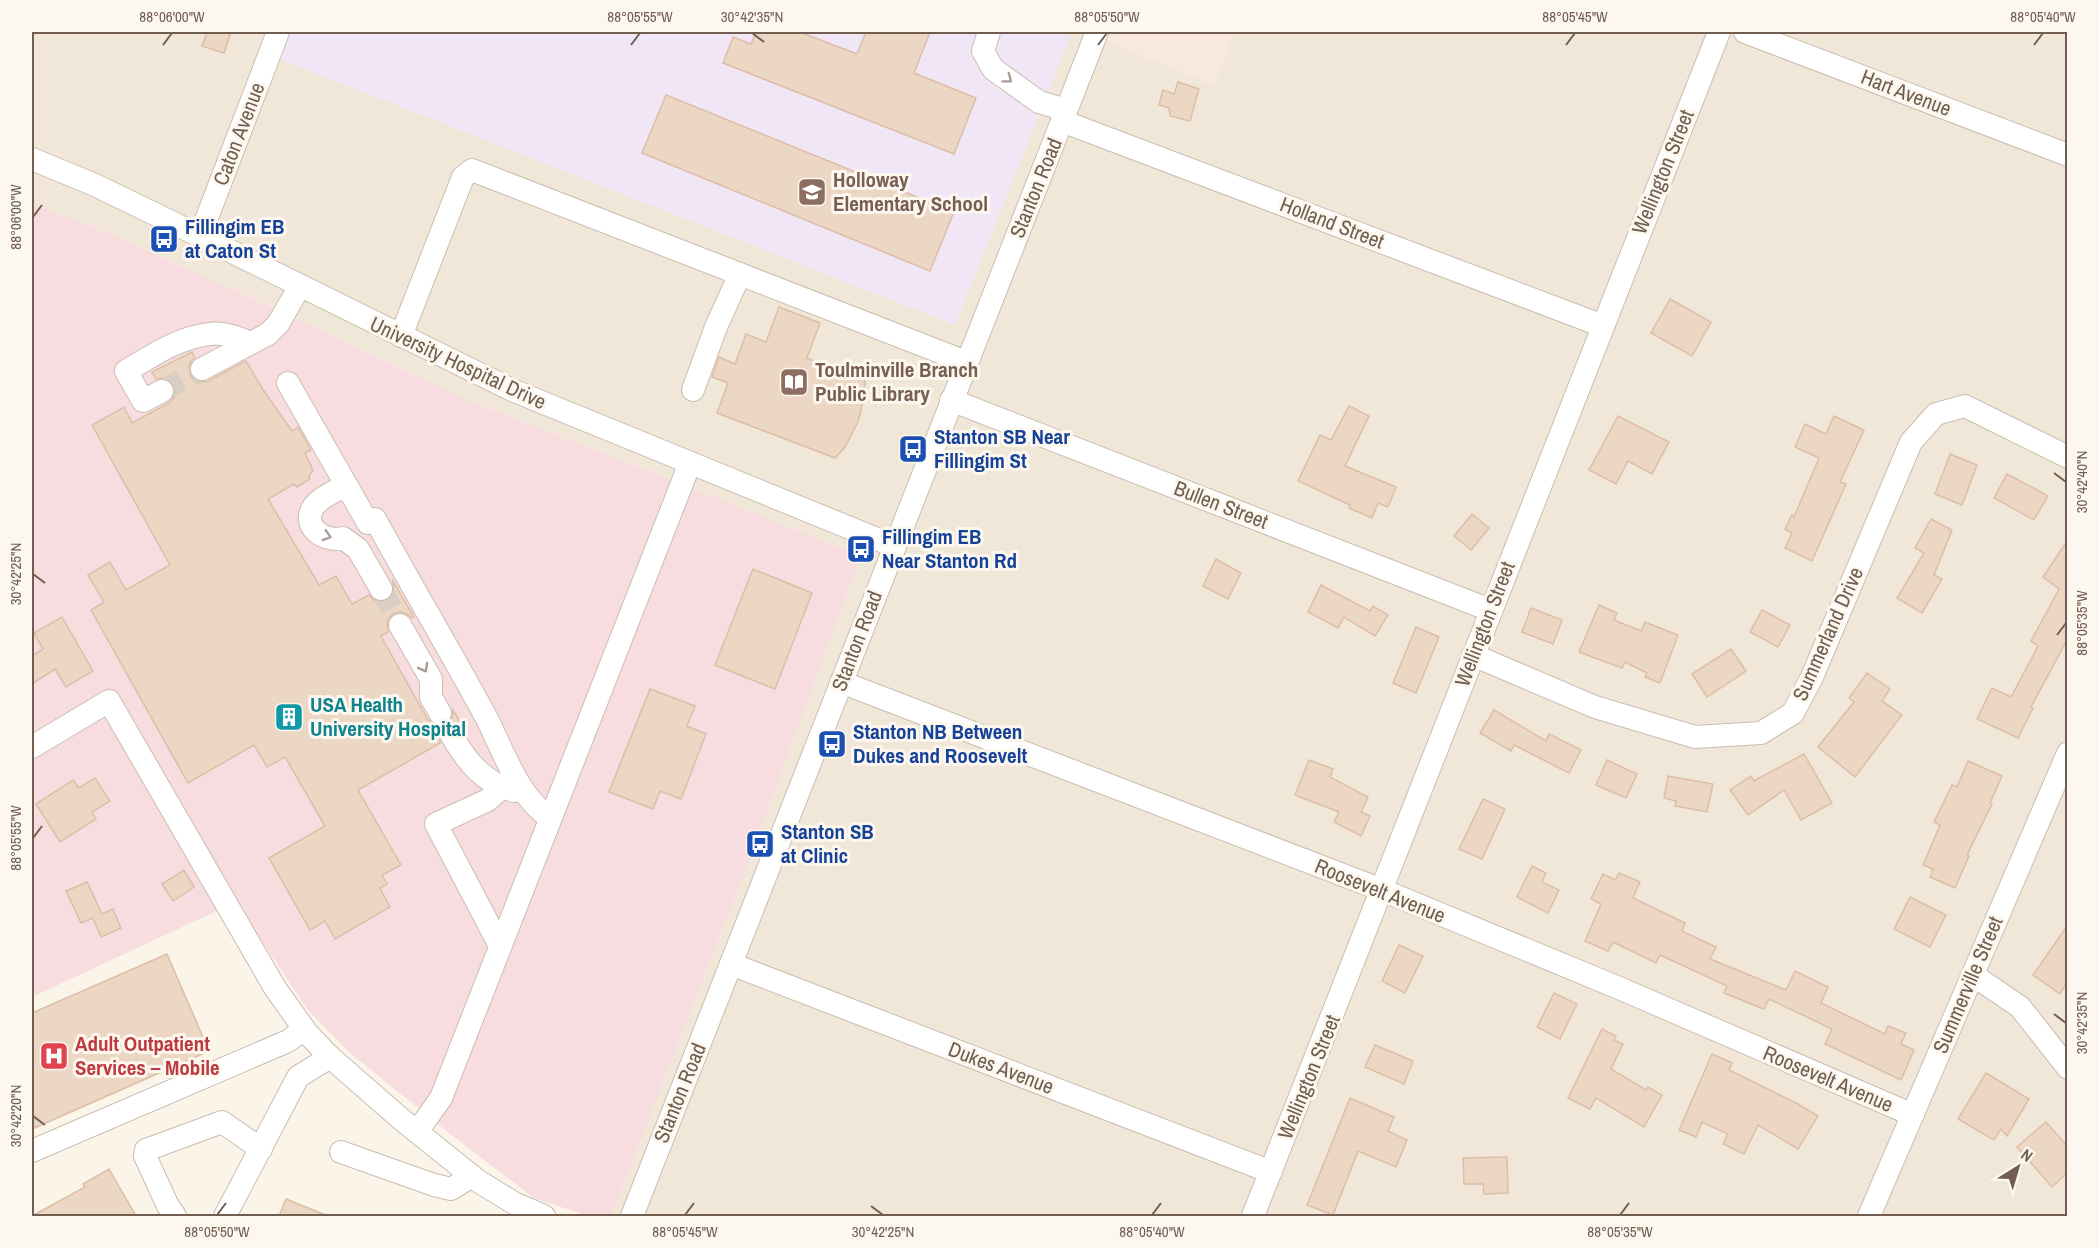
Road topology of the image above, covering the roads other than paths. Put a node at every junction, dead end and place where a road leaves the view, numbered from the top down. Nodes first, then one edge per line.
1 (278, 32) edge
2 (989, 32) edge
3 (1097, 32) edge
4 (1719, 32) edge
5 (1745, 32) edge
6 (1064, 115) junction
7 (2067, 155) edge
8 (32, 159) edge
9 (200, 236) junction
10 (740, 274) junction
11 (300, 286) junction
12 (1602, 326) junction
13 (401, 336) junction
14 (251, 343) junction
15 (966, 362) junction
16 (202, 369) tunnel mouth
17 (288, 383) dead end
18 (693, 390) dead end
19 (162, 391) tunnel mouth
20 (951, 400) junction
21 (2067, 457) edge
22 (690, 462) junction
23 (346, 485) junction
24 (894, 546) junction
25 (381, 589) tunnel mouth
26 (1490, 610) junction
27 (400, 625) tunnel mouth
28 (1473, 655) junction
29 (841, 682) junction
30 (440, 713) dead end
31 (452, 736) dead end
32 (32, 747) edge
33 (2067, 753) edge
34 (502, 787) junction
35 (525, 794) junction
36 (550, 818) junction
37 (1382, 890) junction
38 (500, 946) junction
39 (731, 964) junction
40 (1973, 975) junction
41 (304, 1029) junction
42 (330, 1057) junction
43 (2067, 1068) edge
44 (1913, 1115) junction
45 (417, 1132) junction
46 (261, 1149) junction
47 (32, 1151) edge
48 (341, 1152) dead end
49 (1270, 1172) junction
50 (472, 1176) junction
51 (175, 1216) edge
52 (225, 1216) edge
53 (544, 1216) edge
54 (632, 1216) edge
55 (1253, 1216) edge
56 (1869, 1216) edge

1 - 9 street, Caton Avenue
2 -> 6 street, Holland Street
3 - 6 street, Stanton Road
4 - 12 street, Wellington Street
5 - 7 street, Hart Avenue
6 - 12 street, Holland Street
6 - 15 street, Stanton Road
8 - 9 street, University Hospital Drive
9 - 11 street, University Hospital Drive
10 - 13 street
10 - 15 street
10 - 18 street
11 - 13 street, University Hospital Drive
11 - 14 street
12 - 26 street, Wellington Street
13 - 22 street, University Hospital Drive
14 - 16 street
14 - 19 street
15 - 20 street, Stanton Road
17 - 23 street
20 - 24 street, Stanton Road
20 - 26 street, Bullen Street
21 - 28 street, Summerland Drive
22 - 24 street, University Hospital Drive
22 - 36 street
23 -> 25 street
23 - 35 street
24 - 29 street, Stanton Road
26 - 28 street, Wellington Street
27 -> 30 street
28 - 37 street, Wellington Street
29 - 37 street, Roosevelt Avenue
29 - 39 street, Stanton Road
31 - 34 street
32 - 41 street
33 - 40 street, Summerville Street
34 - 35 street
34 - 38 street
35 - 36 street
36 - 38 street
37 - 44 street, Roosevelt Avenue
37 - 49 street, Wellington Street
38 - 45 street
39 - 49 street, Dukes Avenue
39 - 54 street, Stanton Road
40 - 43 street
40 - 44 street, Summerville Street
41 - 42 street
41 - 47 street
42 - 45 street
42 - 46 street
44 - 56 street, Summerville Street
45 - 50 street
46 - 51 street
46 - 52 street
48 - 50 street
49 - 55 street, Wellington Street
50 - 53 street

